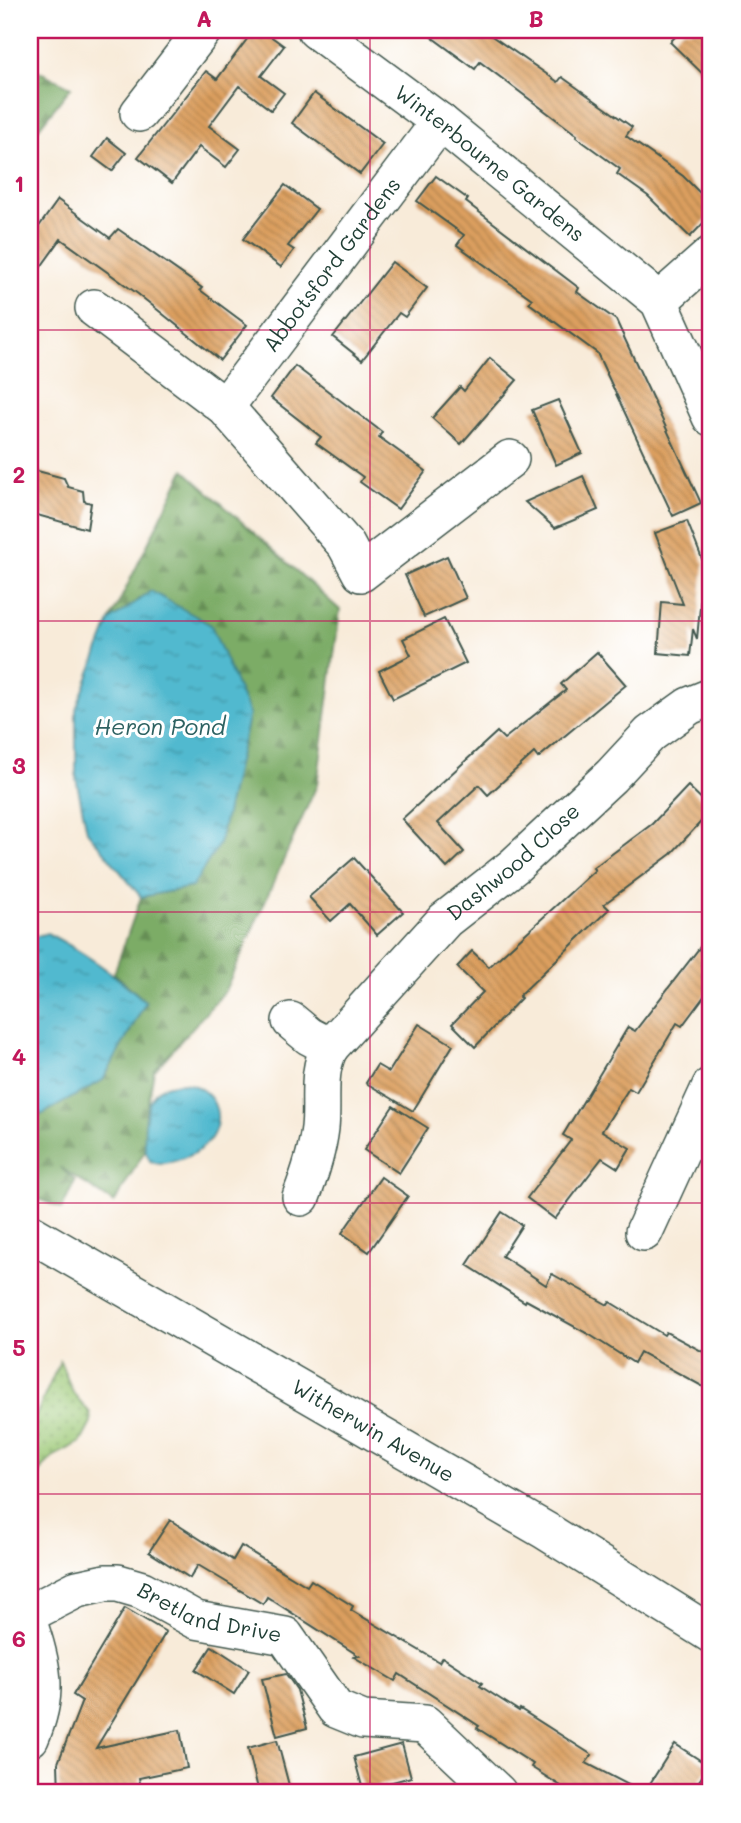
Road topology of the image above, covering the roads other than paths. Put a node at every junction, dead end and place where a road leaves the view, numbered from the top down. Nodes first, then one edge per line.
1 (203, 30) edge
2 (316, 30) edge
3 (139, 113) dead end
4 (440, 122) junction
5 (711, 255) edge
6 (659, 301) junction
7 (94, 308) dead end
8 (225, 407) junction
9 (711, 417) edge
10 (510, 459) dead end
11 (711, 697) edge
12 (291, 1021) dead end
13 (330, 1047) junction
14 (711, 1086) edge
15 (301, 1197) dead end
16 (30, 1233) edge
17 (640, 1237) dead end
18 (30, 1613) edge
19 (30, 1628) edge
20 (711, 1633) edge
21 (30, 1738) edge
22 (498, 1793) edge

1 - 3 street
2 - 4 street, Winterbourne Gardens
4 - 6 street, Winterbourne Gardens
4 - 8 street, Abbotsford Gardens
5 - 6 street
6 - 9 street
7 - 8 street
8 - 10 street
11 - 13 street, Dashwood Close
12 - 13 street
13 - 15 street, Dashwood Close
14 - 17 street
16 - 20 street, Witherwin Avenue
18 - 22 street, Bretland Drive
19 - 21 street

